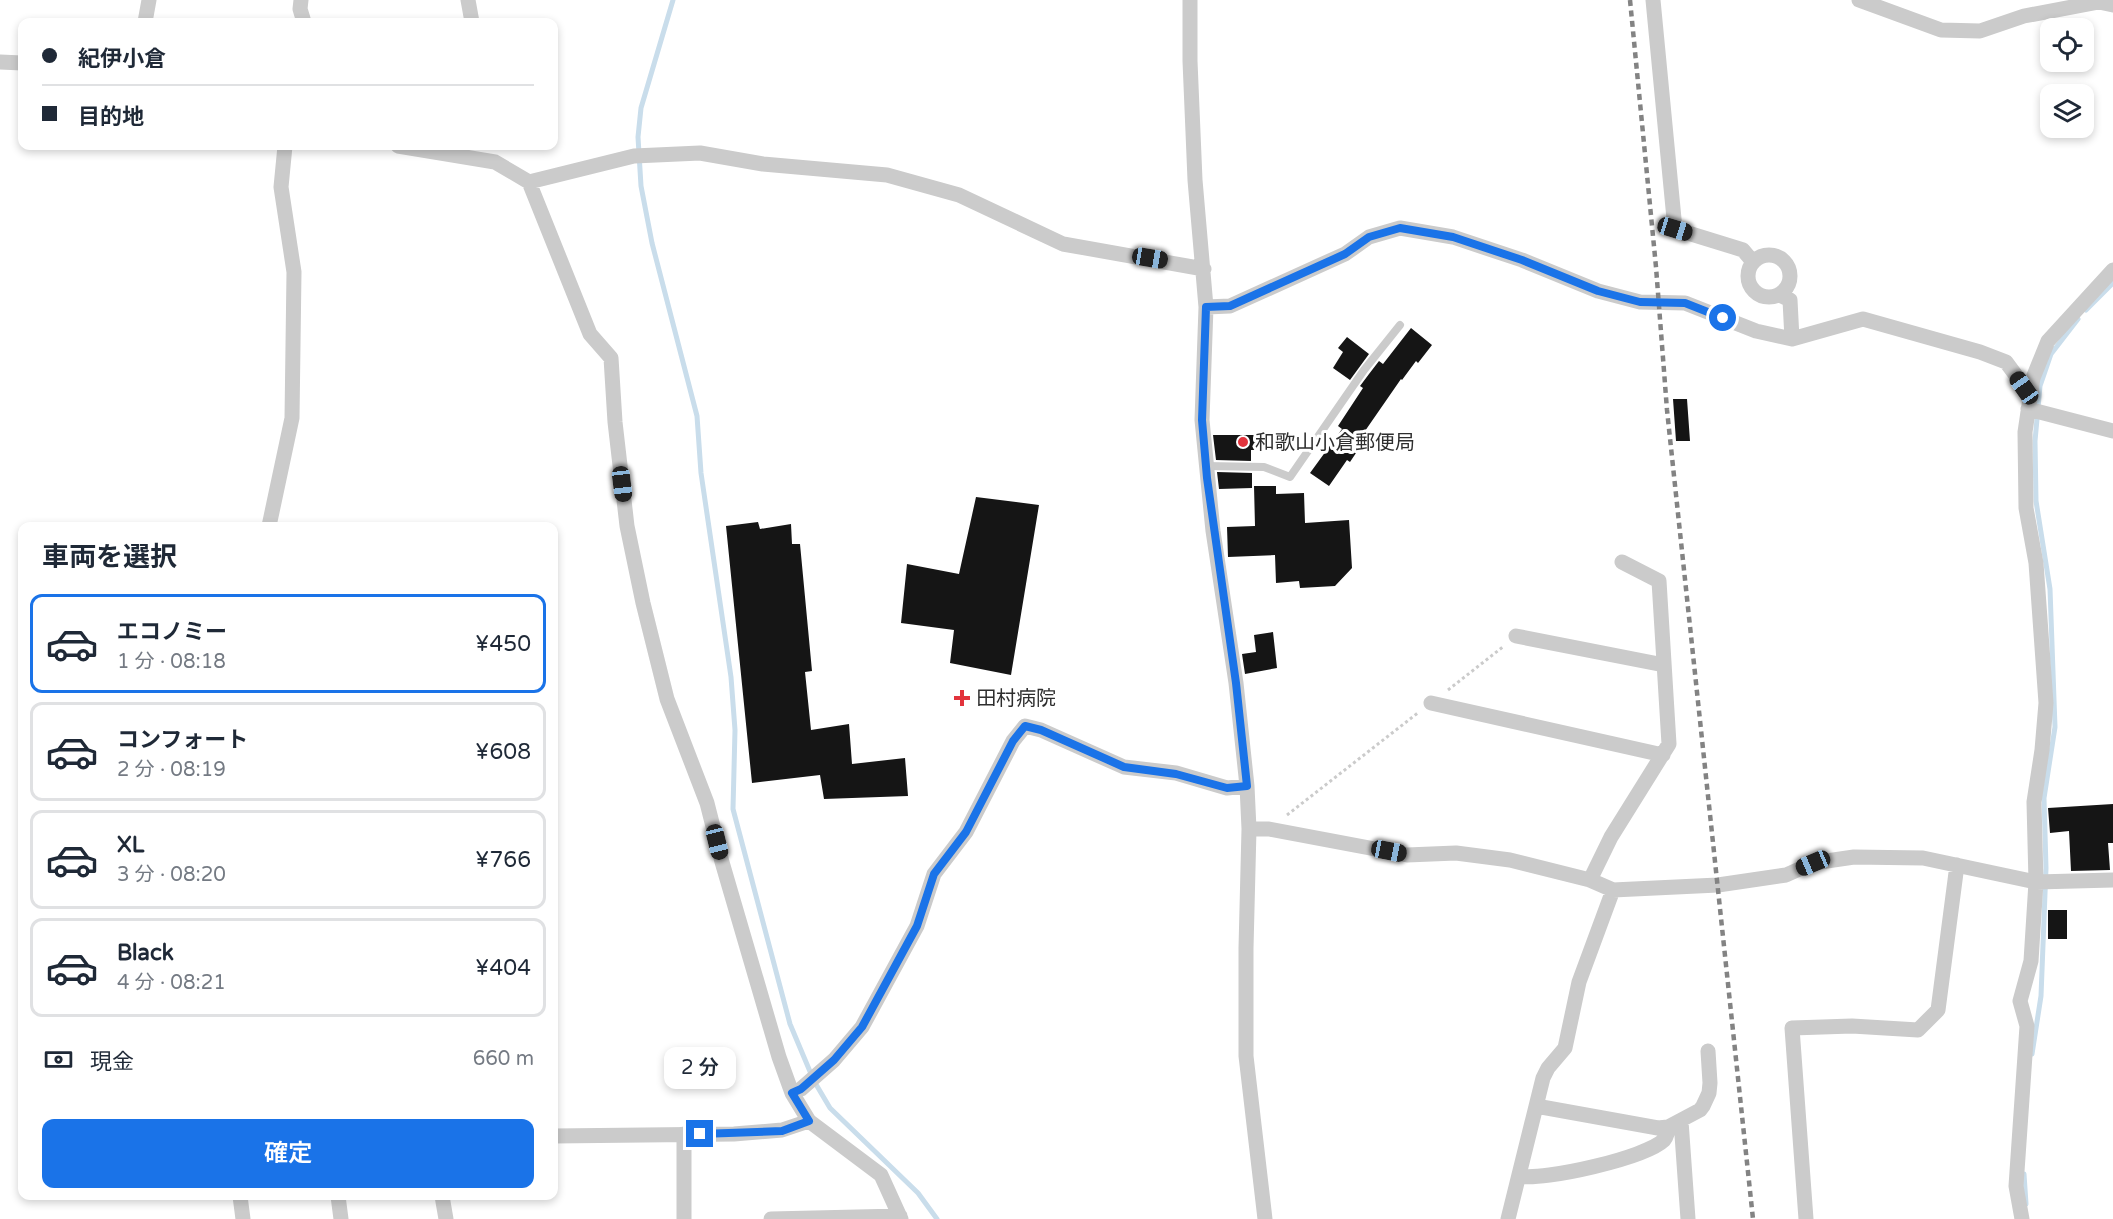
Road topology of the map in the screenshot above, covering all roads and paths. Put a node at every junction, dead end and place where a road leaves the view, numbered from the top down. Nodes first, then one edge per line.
1 (149, 0) edge
2 (301, 0) edge
3 (468, 0) edge
4 (1190, 0) edge
5 (1653, 0) edge
6 (1858, 0) edge
7 (2113, 5) edge
8 (147, 18) edge
9 (303, 18) edge
10 (471, 18) edge
11 (0, 62) edge
12 (18, 63) edge
13 (285, 150) edge
14 (422, 150) edge
15 (496, 150) edge
16 (495, 162) junction
17 (530, 182) junction
18 (1754, 261) junction
19 (1204, 268) junction
20 (2113, 270) edge
21 (1780, 295) junction
22 (1206, 307) junction
23 (1400, 325) dead end
24 (1792, 339) junction
25 (2030, 393) junction
26 (2028, 410) junction
27 (2113, 431) edge
28 (1206, 466) junction
29 (270, 522) edge
30 (1622, 562) dead end
31 (1516, 636) joint
32 (1664, 665) junction
33 (1431, 703) junction
34 (1663, 755) junction
35 (1247, 786) junction
36 (1249, 829) junction
37 (1269, 829) junction
38 (1957, 865) junction
39 (1590, 880) junction
40 (2113, 880) edge
41 (2036, 882) junction
42 (1613, 890) junction
43 (1708, 1051) dead end
44 (797, 1091) junction
45 (1536, 1106) junction
46 (809, 1121) junction
47 (1675, 1124) junction
48 (684, 1134) junction
49 (558, 1136) edge
50 (1519, 1176) junction
51 (241, 1200) edge
52 (339, 1200) edge
53 (442, 1200) edge
54 (900, 1218) edge
55 (243, 1219) edge
56 (341, 1219) edge
57 (446, 1219) edge
58 (684, 1219) edge
59 (771, 1219) edge
60 (1265, 1219) edge
61 (1508, 1219) edge
62 (1687, 1219) edge
63 (1806, 1219) edge
64 (2022, 1219) edge

1 - 8 street
2 - 9 street
3 - 10 street
4 - 19 street
5 - 18 street
6 - 7 street
11 - 12 street
13 - 29 street
14 - 16 street
15 - 16 street
16 - 17 street
17 - 19 street
17 - 44 street
18 - 21 street
18 - 21 street
19 - 22 street
20 - 25 street
21 - 24 street
22 - 24 street
22 - 28 street
23 - 28 lane
24 - 25 street
25 - 26 street
26 - 27 street
26 - 41 street
28 - 35 street
30 - 32 street
31 - 32 street
31 - 33 path
32 - 34 street
33 - 34 street
33 - 37 path
34 - 39 street
35 - 36 street
35 - 44 street
36 - 37 street
36 - 60 street
37 - 39 street
38 - 41 street
38 - 42 street
38 - 63 street
39 - 42 street
40 - 41 street
41 - 64 street
42 - 45 street
43 - 47 street
44 - 46 street
45 - 47 street
45 - 50 street
46 - 48 street
46 - 54 street
47 - 50 street
47 - 62 street
48 - 49 street
48 - 58 street
50 - 61 street
51 - 55 street
52 - 56 street
53 - 57 street
54 - 59 street

